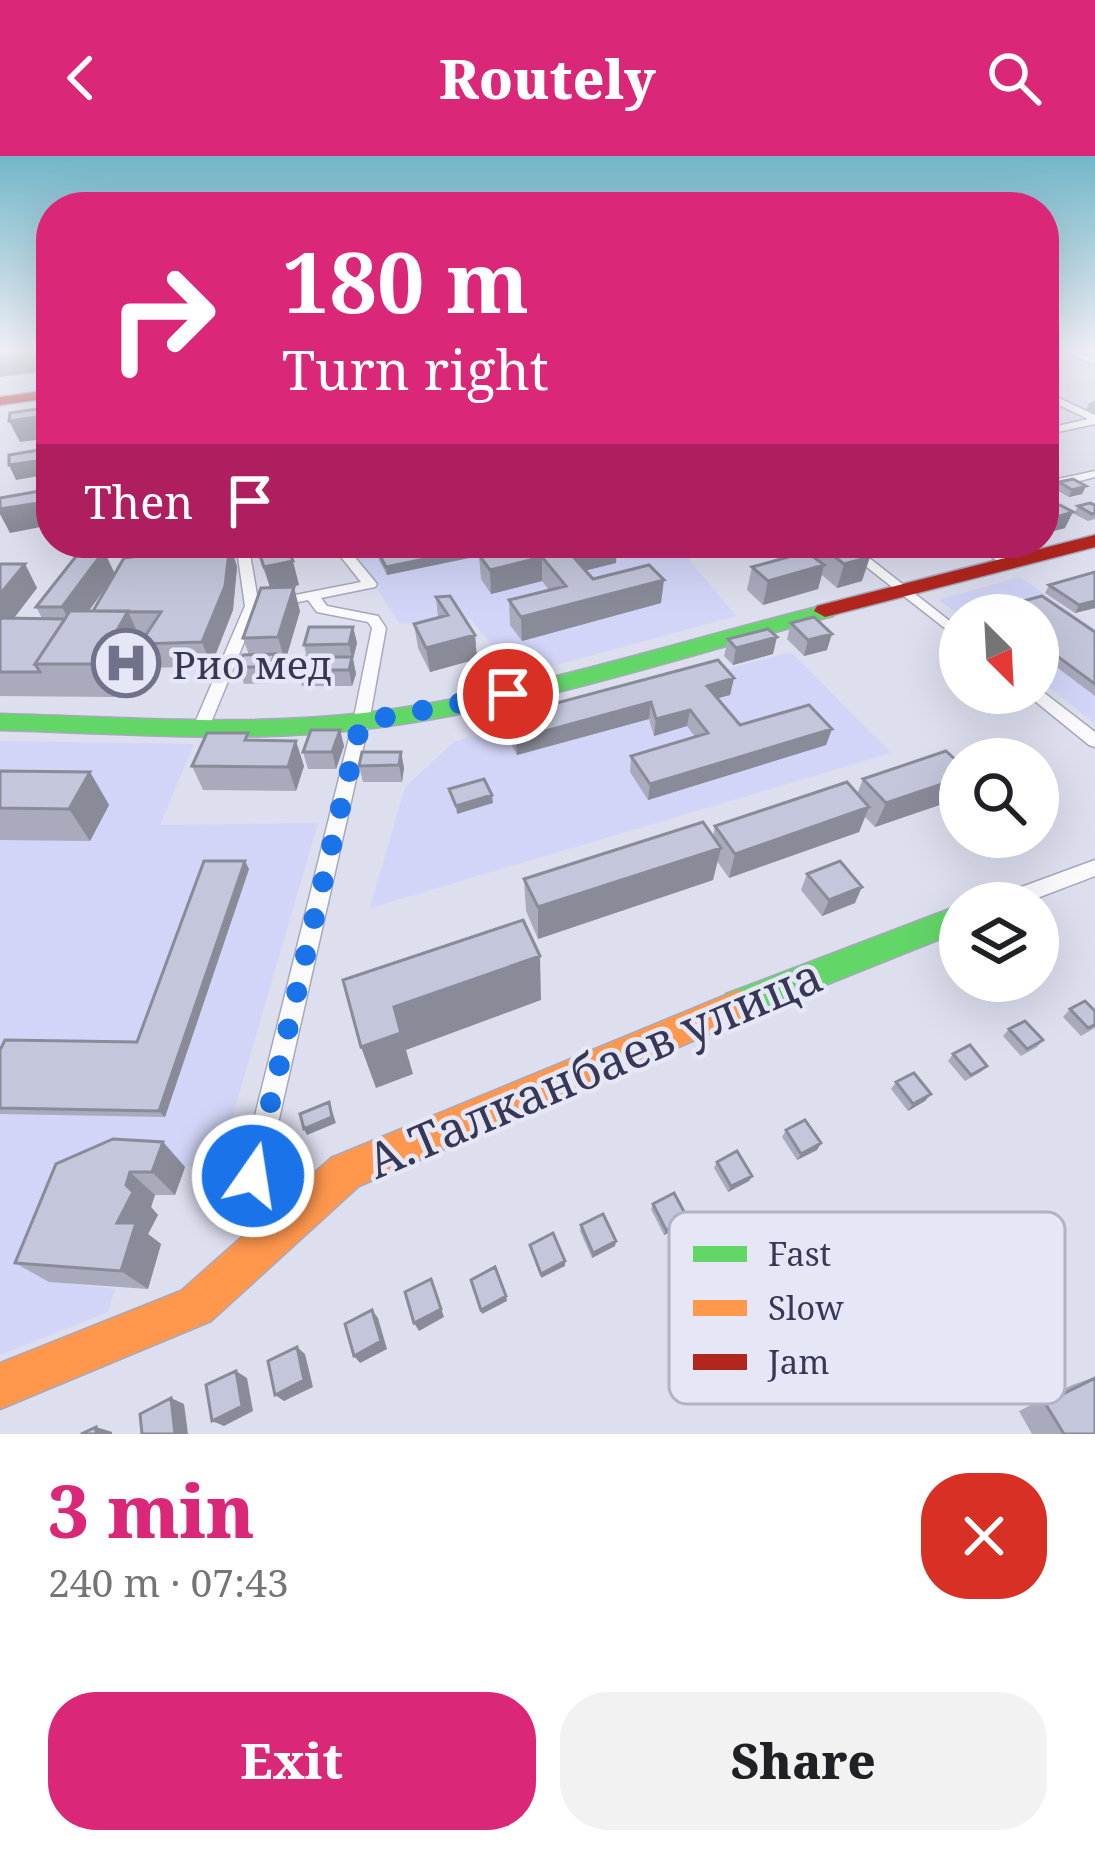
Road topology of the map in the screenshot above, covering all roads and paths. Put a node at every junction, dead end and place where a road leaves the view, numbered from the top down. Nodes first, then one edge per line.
1 (1095, 420) edge
2 (1059, 428) edge
3 (1095, 474) edge
4 (1059, 482) edge
5 (1095, 541) edge
6 (1059, 551) edge
7 (244, 558) edge
8 (349, 558) edge
9 (861, 558) edge
10 (1001, 558) edge
11 (1032, 558) edge
12 (1010, 564) junction
13 (903, 592) junction
14 (314, 597) junction
15 (252, 606) junction
16 (939, 620) edge
17 (1059, 713) edge
18 (0, 722) edge
19 (361, 722) junction
20 (202, 725) junction
21 (1095, 741) edge
22 (1095, 868) edge
23 (1057, 882) edge
24 (939, 926) edge
25 (271, 1238) junction
26 (0, 1386) edge

1 - 2 street
3 - 4 street
5 - 6 main road
7 - 15 street
8 - 14 street
9 - 13 street
10 - 12 street
11 - 12 main road
12 - 13 main road
13 - 16 street
13 - 19 main road
14 - 15 street
14 - 19 street
15 - 20 street
17 - 21 street
18 - 20 main road
19 - 20 main road
19 - 25 street
22 - 23 street
24 - 25 main road, А.Талканбаев улица
25 - 26 main road, А.Талканбаев улица

